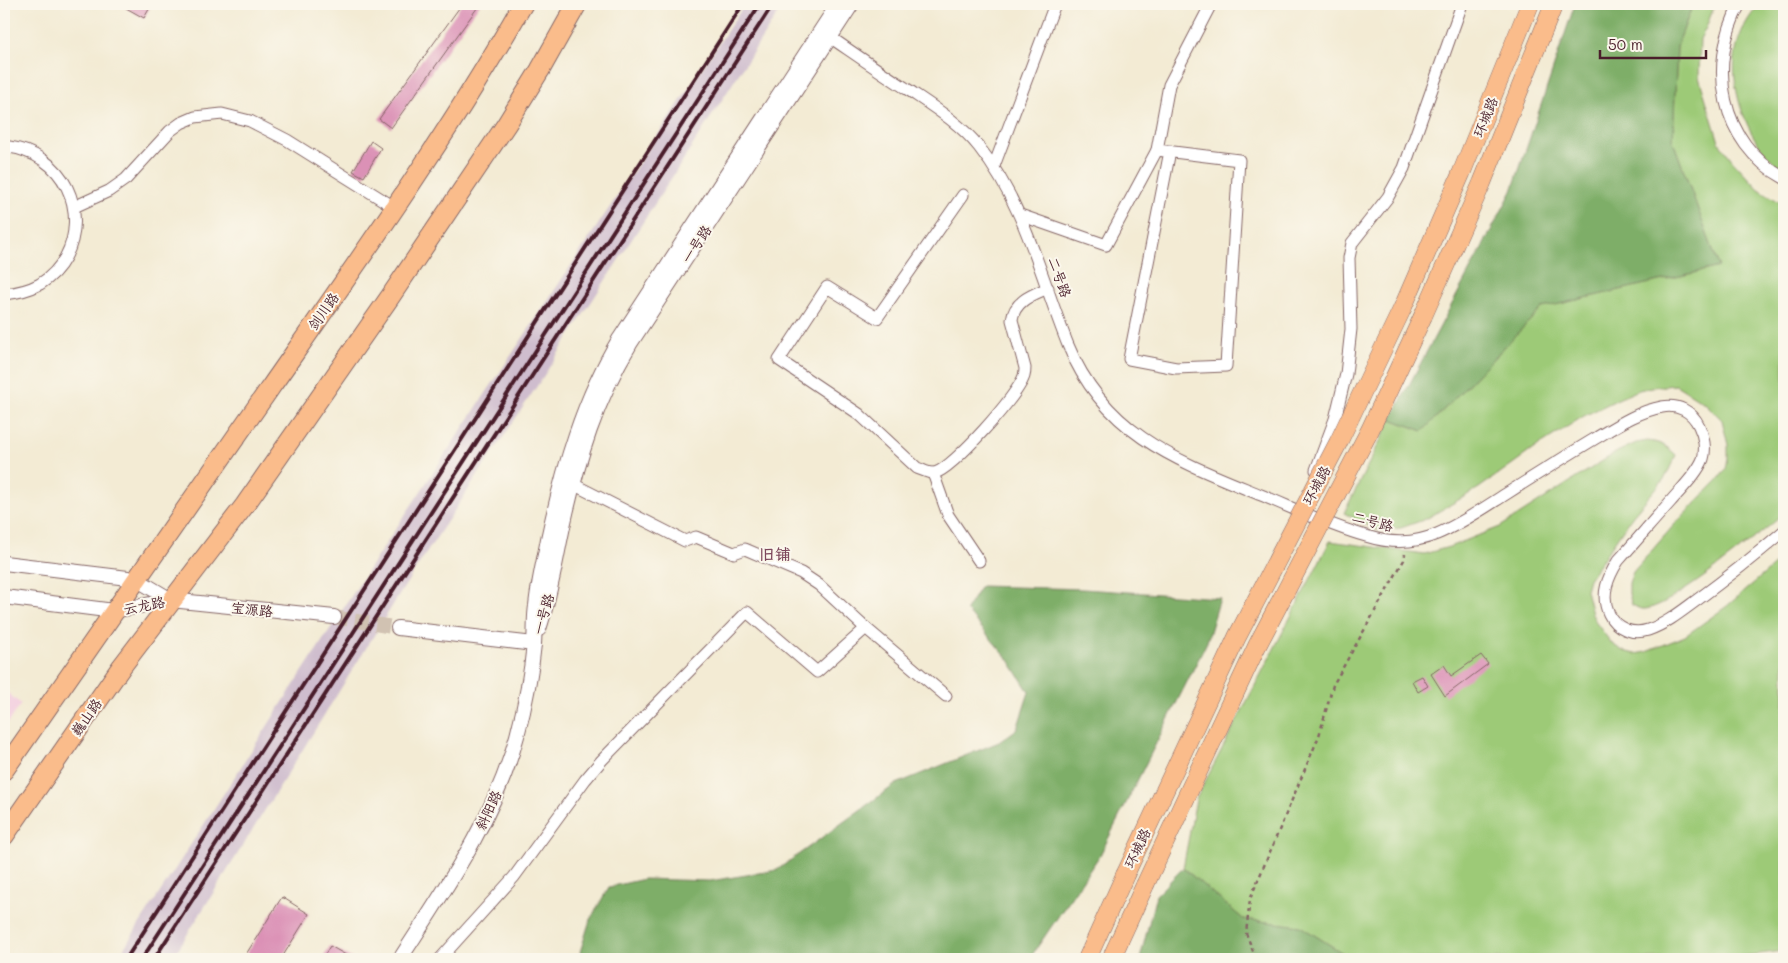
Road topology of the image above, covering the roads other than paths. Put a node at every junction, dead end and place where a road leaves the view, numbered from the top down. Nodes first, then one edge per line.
1 (523, 4) edge
2 (577, 4) edge
3 (838, 4) edge
4 (852, 4) edge
5 (1055, 4) edge
6 (1212, 4) edge
7 (1462, 4) edge
8 (1530, 4) edge
9 (1554, 4) edge
10 (1740, 4) edge
11 (825, 34) junction
12 (4, 146) edge
13 (1157, 150) junction
14 (1170, 152) junction
15 (994, 166) junction
16 (1784, 178) edge
17 (963, 195) dead end
18 (74, 207) junction
19 (394, 207) junction
20 (1020, 215) junction
21 (1048, 288) junction
22 (4, 294) edge
23 (934, 473) junction
24 (568, 481) junction
25 (1296, 510) junction
26 (1784, 531) edge
27 (979, 561) dead end
28 (4, 563) edge
29 (136, 579) junction
30 (4, 597) edge
31 (171, 600) junction
32 (114, 611) junction
33 (334, 617) tunnel mouth
34 (398, 628) tunnel mouth
35 (866, 628) junction
36 (534, 644) junction
37 (946, 696) dead end
38 (4, 770) edge
39 (4, 836) edge
40 (402, 958) edge
41 (440, 959) edge
42 (1087, 959) edge
43 (1111, 959) edge

1 - 19 highway, 剑川路
2 - 31 highway
3 - 11 street, 一号路
4 - 11 street, 一号路
5 - 15 street
6 - 13 street
7 - 25 street
8 - 42 main road, 环城路, bridge
9 - 43 main road, 环城路, bridge
10 - 16 street
11 - 15 street, 二号路
11 - 24 street, 一号路
12 - 18 street
13 - 14 street
13 - 20 street
14 - 14 street
15 - 20 street, 二号路
17 - 23 street
18 - 19 street
18 - 22 street
19 - 29 highway, 剑川路
20 - 21 street, 二号路
21 - 23 street
21 - 25 street, 二号路
23 - 27 street
24 - 35 street
24 - 36 street, 一号路
25 - 26 street, 二号路
28 - 29 street, 云龙路
29 - 31 street, 云龙路
29 - 32 highway, 剑川路
30 - 32 street, 云龙路
31 - 32 street, 云龙路
31 - 33 street, 宝源路
31 - 39 highway, 巍山路
32 - 38 highway
34 - 36 street
35 - 37 street
35 - 41 street
36 - 40 street, 斜阳路

